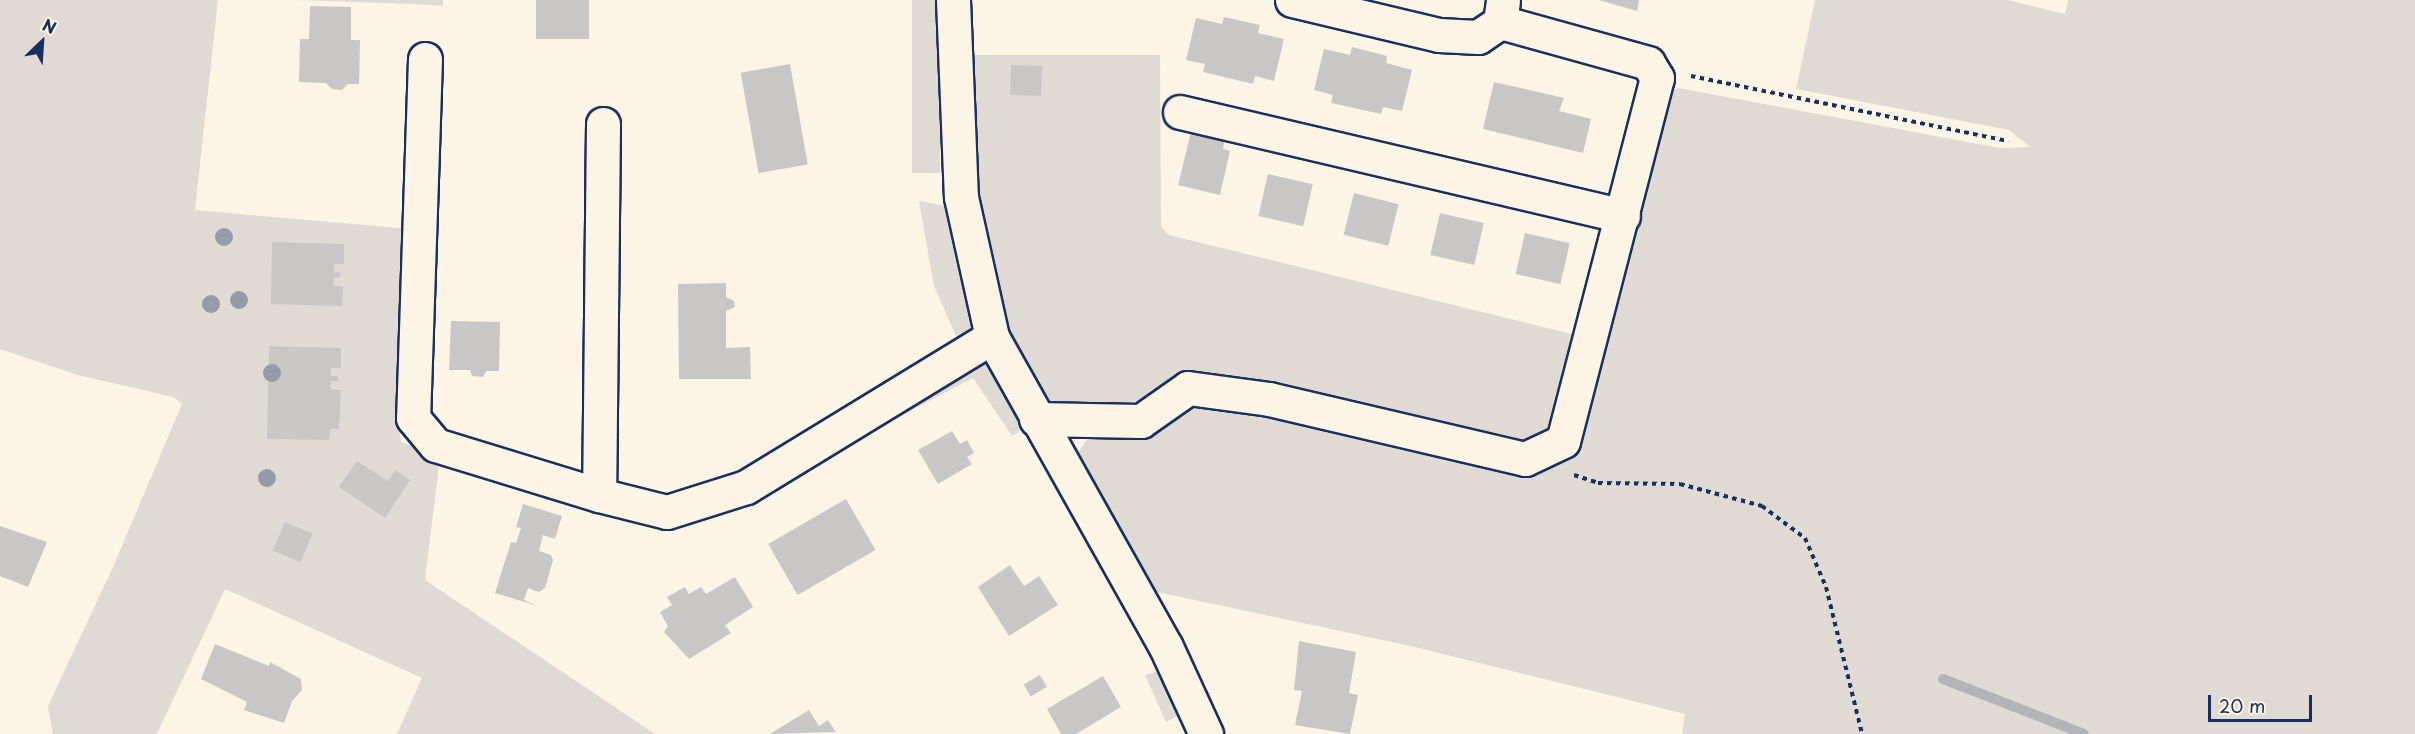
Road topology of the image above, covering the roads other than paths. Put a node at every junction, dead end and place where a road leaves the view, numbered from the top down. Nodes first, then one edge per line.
1 (953, 0) edge
2 (1292, 0) edge
3 (1502, 11) edge
4 (425, 59) dead end
5 (1180, 112) dead end
6 (603, 124) dead end
7 (1623, 216) junction
8 (993, 337) junction
9 (1036, 419) junction
10 (599, 495) junction
11 (1206, 734) edge

1 - 8 street
2 - 3 street
3 - 7 street
4 - 10 street
5 - 7 street
6 - 10 street
7 - 9 street
8 - 9 street
8 - 10 street
9 - 11 street

